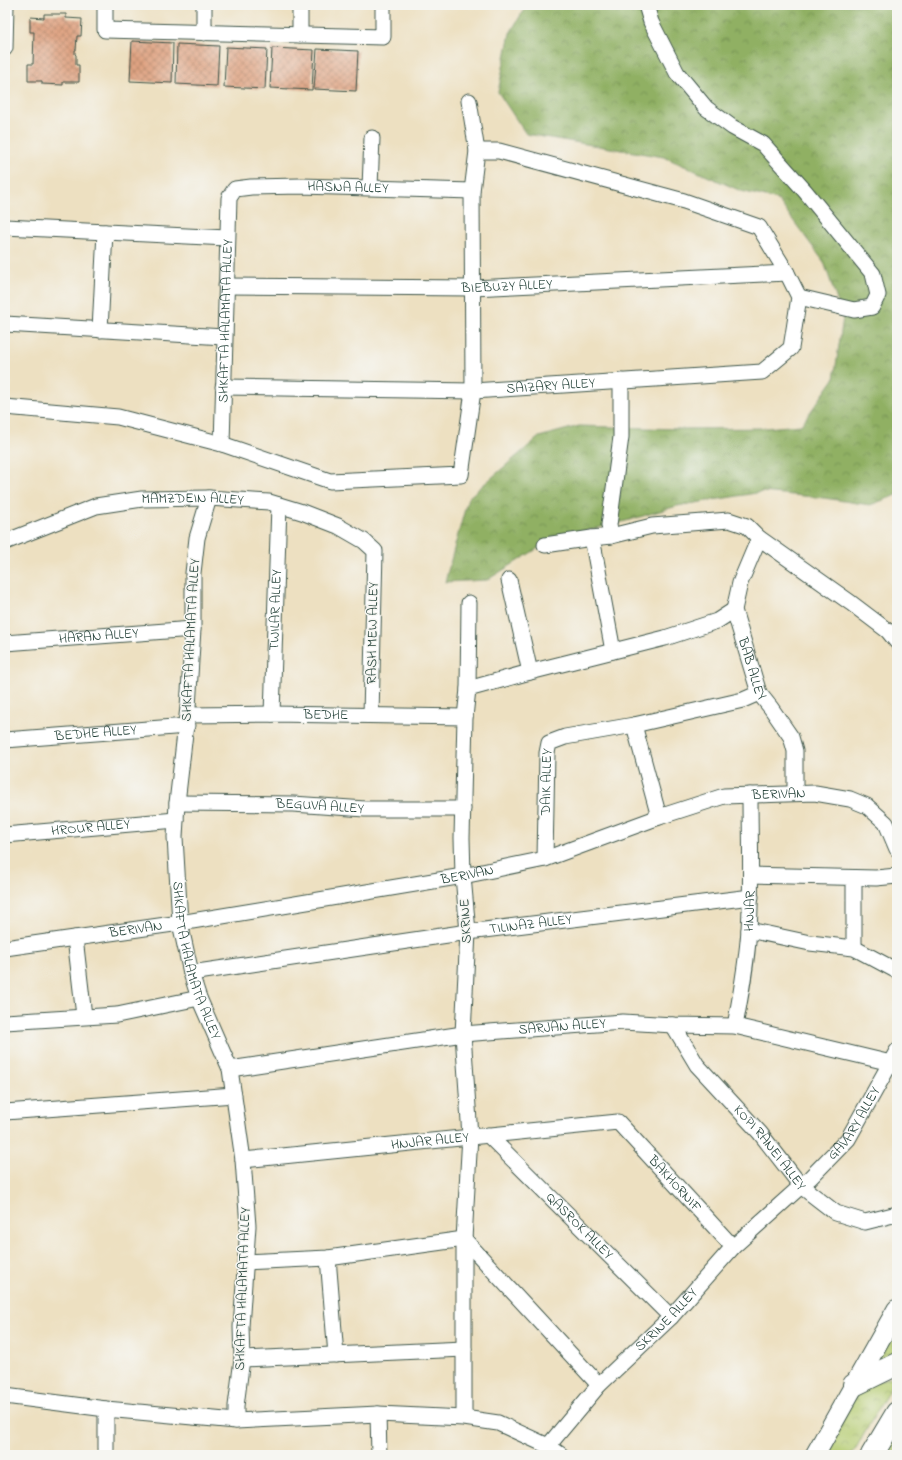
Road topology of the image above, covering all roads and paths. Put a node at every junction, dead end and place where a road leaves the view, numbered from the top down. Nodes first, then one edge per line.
1 (6, 5) edge
2 (105, 5) edge
3 (204, 5) edge
4 (300, 5) edge
5 (383, 5) edge
6 (646, 5) edge
7 (204, 33) junction
8 (300, 35) junction
9 (5, 48) edge
10 (470, 101) dead end
11 (372, 138) dead end
12 (477, 152) junction
13 (370, 187) junction
14 (472, 191) junction
15 (229, 198) joint
16 (5, 227) edge
17 (105, 232) junction
18 (227, 238) junction
19 (787, 273) junction
20 (226, 286) junction
21 (473, 288) junction
22 (799, 297) junction
23 (5, 324) edge
24 (100, 330) junction
25 (224, 337) junction
26 (621, 381) junction
27 (223, 387) junction
28 (473, 391) junction
29 (5, 407) edge
30 (222, 444) junction
31 (209, 498) junction
32 (279, 505) junction
33 (611, 536) junction
34 (592, 538) junction
35 (759, 538) junction
36 (5, 542) edge
37 (545, 545) dead end
38 (375, 551) joint
39 (508, 580) dead end
40 (469, 603) dead end
41 (734, 610) junction
42 (193, 629) junction
43 (897, 642) edge
44 (5, 643) edge
45 (613, 651) junction
46 (530, 672) junction
47 (468, 689) junction
48 (759, 694) junction
49 (272, 714) junction
50 (371, 715) junction
51 (465, 717) junction
52 (187, 721) junction
53 (634, 725) junction
54 (5, 740) edge
55 (795, 793) junction
56 (750, 795) junction
57 (177, 803) junction
58 (463, 809) junction
59 (659, 817) junction
60 (176, 820) junction
61 (5, 835) edge
62 (897, 849) edge
63 (545, 859) junction
64 (751, 875) junction
65 (463, 876) junction
66 (897, 876) edge
67 (854, 878) junction
68 (751, 897) junction
69 (180, 923) junction
70 (749, 930) junction
71 (468, 932) junction
72 (75, 938) junction
73 (5, 948) edge
74 (854, 948) junction
75 (897, 971) edge
76 (191, 973) junction
77 (199, 998) junction
78 (84, 1016) junction
79 (5, 1022) edge
80 (673, 1026) junction
81 (735, 1026) junction
82 (463, 1034) junction
83 (895, 1061) edge
84 (230, 1069) junction
85 (234, 1095) junction
86 (5, 1112) edge
87 (618, 1122) joint
88 (488, 1135) junction
89 (470, 1136) junction
90 (243, 1160) junction
91 (801, 1186) junction
92 (897, 1214) edge
93 (464, 1239) junction
94 (733, 1247) junction
95 (328, 1258) junction
96 (245, 1262) junction
97 (897, 1309) edge
98 (671, 1317) junction
99 (464, 1349) junction
100 (336, 1354) junction
101 (242, 1359) junction
102 (897, 1364) edge
103 (599, 1385) junction
104 (854, 1385) junction
105 (5, 1396) edge
106 (106, 1409) junction
107 (897, 1413) edge
108 (378, 1414) junction
109 (464, 1418) junction
110 (236, 1421) junction
111 (548, 1446) junction
112 (106, 1455) edge
113 (379, 1455) edge
114 (561, 1455) edge
115 (815, 1455) edge
116 (872, 1455) edge

1 - 9 street
2 - 7 street
3 - 7 street
4 - 8 street
5 - 8 street
6 - 22 street
7 - 8 street
10 - 12 street
11 - 13 street
12 - 14 street
12 - 19 street
13 - 14 street, HASNA ALLEY
13 - 15 street, HASNA ALLEY
14 - 21 street
15 - 18 street, SHKAFTA HALAMATA ALLEY
16 - 17 street
17 - 18 street
17 - 24 street
18 - 20 street, SHKAFTA HALAMATA ALLEY
19 - 21 street, BIEBUZY ALLEY
19 - 22 street
20 - 21 street, BIEBUZY ALLEY
20 - 25 street, SHKAFTA HALAMATA ALLEY
21 - 28 street
22 - 26 street, SAIZARY ALLEY
23 - 24 street
24 - 25 street
25 - 27 street, SHKAFTA HALAMATA ALLEY
26 - 28 street, SAIZARY ALLEY
26 - 33 street
27 - 28 street, SAIZARY ALLEY
27 - 30 street, SHKAFTA HALAMATA ALLEY
28 - 30 street
29 - 30 street
31 - 32 street, MAMZDEIN ALLEY
31 - 36 street, MAMZDEIN ALLEY
31 - 42 street, SHKAFTA HALAMATA ALLEY
32 - 38 street, MAMZDEIN ALLEY
32 - 49 street, TWILAR ALLEY
33 - 34 street
33 - 35 street
34 - 37 street
34 - 45 street
35 - 41 street, BAB ALLEY
35 - 43 street
38 - 50 street, RASH MEW ALLEY
39 - 46 street
40 - 47 street, SKRINE
41 - 45 street
41 - 48 street, BAB ALLEY
42 - 44 street, HARAN ALLEY
42 - 52 street, SHKAFTA HALAMATA ALLEY
45 - 46 street
46 - 47 street
47 - 51 street, SKRINE
48 - 53 street, DAIK ALLEY
48 - 55 street, BAB ALLEY
49 - 50 street, BEDHE
49 - 52 street, BEDHE
50 - 51 street, BEDHE
51 - 58 street, SKRINE
52 - 54 street, BEDHE ALLEY
52 - 57 street, SHKAFTA HALAMATA ALLEY
53 - 59 street
53 - 63 street, DAIK ALLEY
55 - 56 street, BERIVAN
55 - 62 street, BERIVAN
56 - 59 street, BERIVAN
56 - 64 street, HNJAR
57 - 58 street, BEGUVA ALLEY
57 - 60 street, SHKAFTA HALAMATA ALLEY
58 - 65 street, SKRINE
59 - 63 street, BERIVAN
60 - 61 street, HROUR ALLEY
60 - 69 street, SHKAFTA HALAMATA ALLEY
63 - 65 street, BERIVAN
64 - 67 street
64 - 68 street, HNJAR
65 - 69 street, BERIVAN
65 - 71 street, SKRINE
66 - 67 street
67 - 74 street
68 - 70 street, HNJAR
68 - 71 street, TILINAZ ALLEY
69 - 72 street, BERIVAN
69 - 76 street, SHKAFTA HALAMATA ALLEY
70 - 74 street
70 - 81 street, HNJAR
71 - 76 street, TILINAZ ALLEY
71 - 82 street, SKRINE
72 - 73 street, BERIVAN
72 - 78 street
74 - 75 street
76 - 77 street, SHKAFTA HALAMATA ALLEY
77 - 78 street
77 - 84 street, SHKAFTA HALAMATA ALLEY
78 - 79 street
80 - 81 street, SARJAN ALLEY
80 - 82 street, SARJAN ALLEY
80 - 91 street, KOPI RANEI ALLEY
81 - 83 street, SARJAN ALLEY
82 - 84 street, SARJAN ALLEY
82 - 89 street, SKRINE
83 - 91 street, GAVARY ALLEY
84 - 85 street, SHKAFTA HALAMATA ALLEY
85 - 86 street
85 - 90 street, SHKAFTA HALAMATA ALLEY
87 - 88 street, HNJAR ALLEY
87 - 94 street, BAKHORNIF
88 - 89 street, HNJAR ALLEY
88 - 98 street, QASROK ALLEY
89 - 90 street, HNJAR ALLEY
89 - 93 street, SKRINE
90 - 96 street, SHKAFTA HALAMATA ALLEY
91 - 92 street, KOPI RANEI ALLEY
91 - 94 street, SKRINE ALLEY
93 - 95 street
93 - 99 street, SKRINE
93 - 103 street
94 - 98 street, SKRINE ALLEY
95 - 96 street
95 - 100 street
96 - 101 street, SHKAFTA HALAMATA ALLEY
97 - 104 main road
98 - 103 street, SKRINE ALLEY
99 - 100 street
99 - 109 street, SKRINE
100 - 101 street
101 - 110 street, SHKAFTA HALAMATA ALLEY
102 - 104 highway
103 - 111 street, SKRINE ALLEY
104 - 115 main road
105 - 106 street
106 - 110 street
106 - 112 street
107 - 116 highway
108 - 109 street
108 - 110 street
108 - 113 street
109 - 111 street
111 - 114 street

